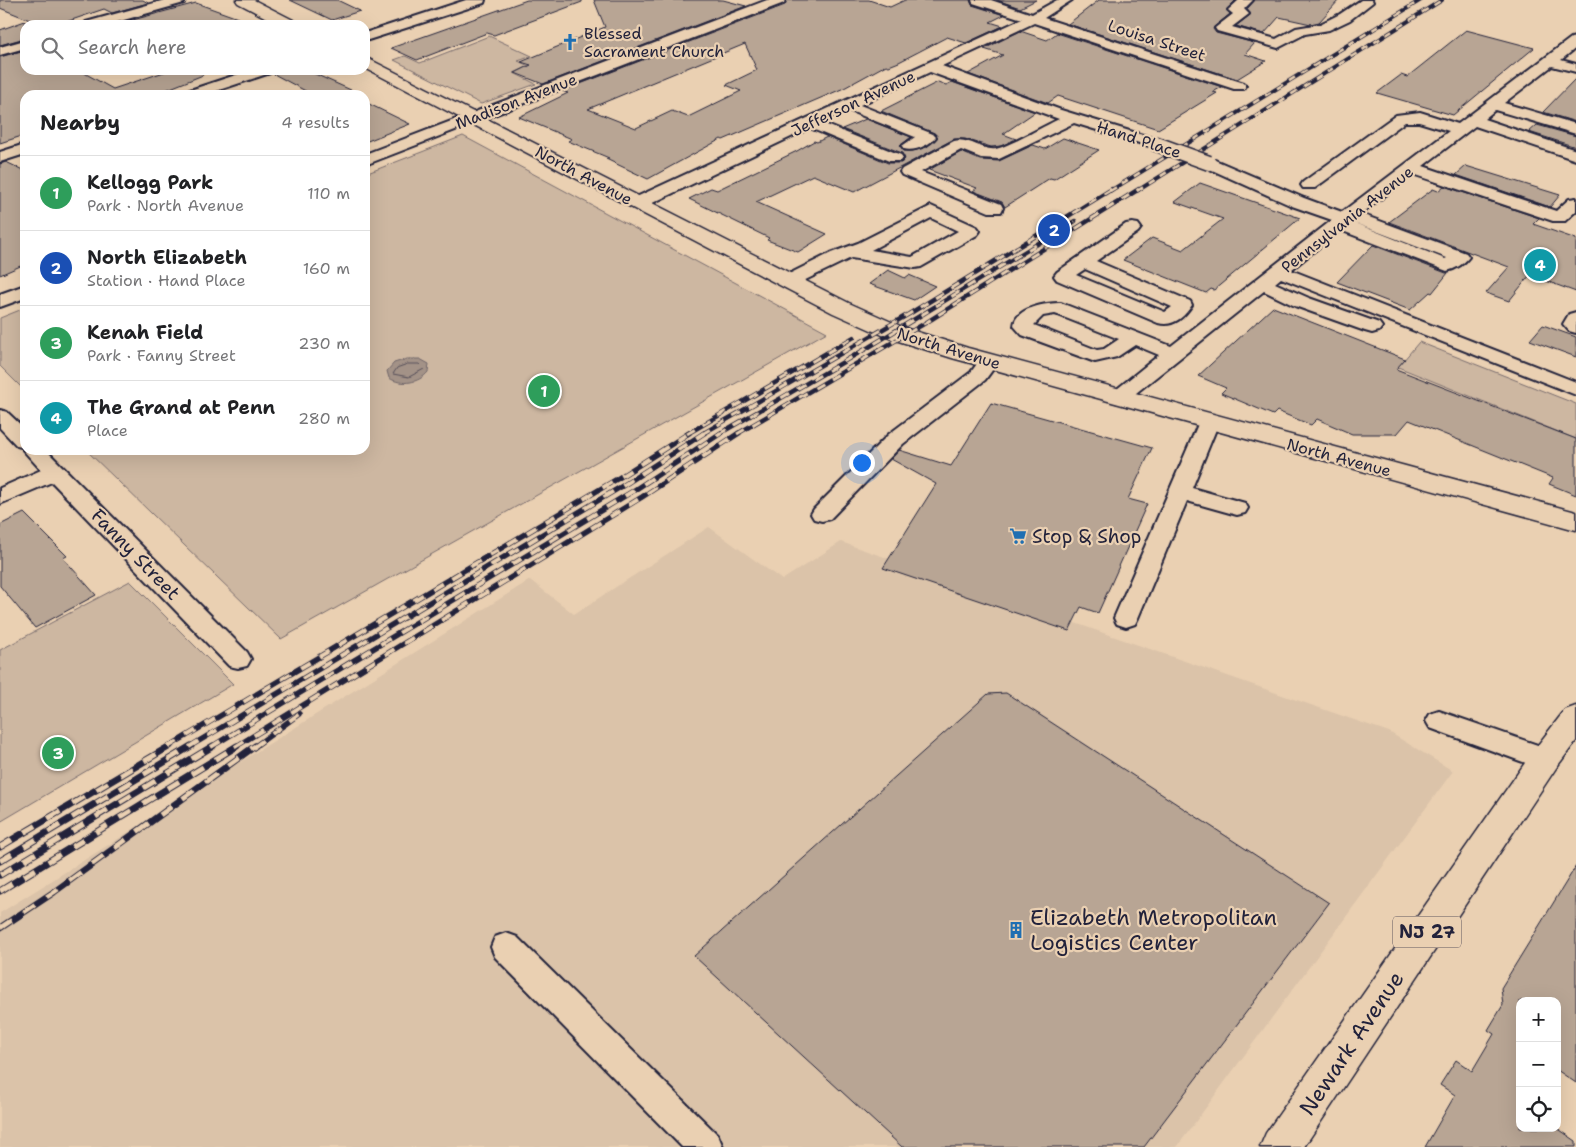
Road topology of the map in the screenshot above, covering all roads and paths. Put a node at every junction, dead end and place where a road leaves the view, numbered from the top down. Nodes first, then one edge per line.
1 (179, 0) edge
2 (243, 0) edge
3 (479, 0) edge
4 (778, 0) edge
5 (978, 0) edge
6 (1066, 0) edge
7 (1247, 0) edge
8 (1362, 1) edge
9 (1034, 18) junction
10 (109, 20) edge
11 (282, 20) edge
12 (370, 35) edge
13 (1576, 41) edge
14 (20, 45) edge
15 (0, 51) edge
16 (1550, 61) junction
17 (370, 65) edge
18 (930, 67) junction
19 (1576, 68) edge
20 (250, 75) edge
21 (1239, 86) dead end
22 (204, 90) edge
23 (848, 105) junction
24 (1493, 105) junction
25 (474, 117) junction
26 (1072, 118) junction
27 (810, 123) junction
28 (1468, 125) junction
29 (1576, 129) edge
30 (910, 146) dead end
31 (20, 151) edge
32 (1576, 155) edge
33 (0, 157) edge
34 (370, 158) edge
35 (895, 158) dead end
36 (1412, 168) junction
37 (1309, 185) dead end
38 (638, 203) junction
39 (1574, 203) dead end
40 (995, 208) dead end
41 (1344, 220) junction
42 (1132, 228) dead end
43 (849, 252) junction
44 (1279, 271) junction
45 (789, 281) junction
46 (1263, 284) junction
47 (20, 293) edge
48 (0, 301) edge
49 (1576, 318) edge
50 (1372, 327) dead end
51 (1576, 327) edge
52 (1208, 328) junction
53 (1132, 338) dead end
54 (1173, 354) junction
55 (990, 361) junction
56 (1576, 388) edge
57 (1119, 397) junction
58 (0, 416) edge
59 (1209, 422) junction
60 (20, 436) edge
61 (39, 455) edge
62 (55, 472) junction
63 (1180, 492) junction
64 (0, 497) edge
65 (1237, 508) dead end
66 (822, 514) dead end
67 (1576, 521) edge
68 (1126, 618) dead end
69 (238, 659) dead end
70 (1576, 718) edge
71 (1438, 721) dead end
72 (1545, 759) junction
73 (506, 947) dead end
74 (706, 1147) edge
75 (1280, 1147) edge

1 - 10 street
2 - 11 main road
3 - 12 street
4 - 25 street, Madison Avenue
5 - 9 street, Louisa Street
6 - 9 street, Jefferson Avenue
7 - 8 street
9 - 18 street, Jefferson Avenue
9 - 21 street, Louisa Street
13 - 16 street, Pennsylvania Avenue
14 - 15 street
16 - 19 street
16 - 24 street, Pennsylvania Avenue
17 - 25 main road, North Avenue
18 - 23 street, Jefferson Avenue
18 - 26 street, Hand Place
20 - 22 street
23 - 27 street, Jefferson Avenue
23 - 30 street
24 - 28 street, Pennsylvania Avenue
24 - 29 street
25 - 34 street, Madison Avenue
25 - 38 main road, North Avenue
26 - 40 street
26 - 41 street, Hand Place, bridge
27 - 35 street
27 - 38 street, Jefferson Avenue
28 - 32 street
28 - 36 street, Pennsylvania Avenue
28 - 37 street
31 - 33 street
36 - 39 street
36 - 41 street, Pennsylvania Avenue
38 - 45 main road, North Avenue
41 - 41 street
41 - 44 street, Pennsylvania Avenue
42 - 52 street
43 - 43 street
43 - 45 street
44 - 46 street, Pennsylvania Avenue
44 - 56 street
45 - 55 main road, North Avenue
46 - 50 street
46 - 52 street, Pennsylvania Avenue
47 - 48 street
49 - 51 street
52 - 54 street, Pennsylvania Avenue
53 - 54 street
54 - 57 street, Pennsylvania Avenue
55 - 57 main road, North Avenue
55 - 66 street
57 - 59 main road, North Avenue
58 - 60 street
59 - 63 street
59 - 67 main road, North Avenue
61 - 62 street, Fanny Street
62 - 64 street
62 - 69 street, Fanny Street
63 - 65 street
63 - 68 street
70 - 72 main road, Newark Avenue / NJ 27
71 - 72 street
72 - 75 main road, Newark Avenue / NJ 27
73 - 74 street

